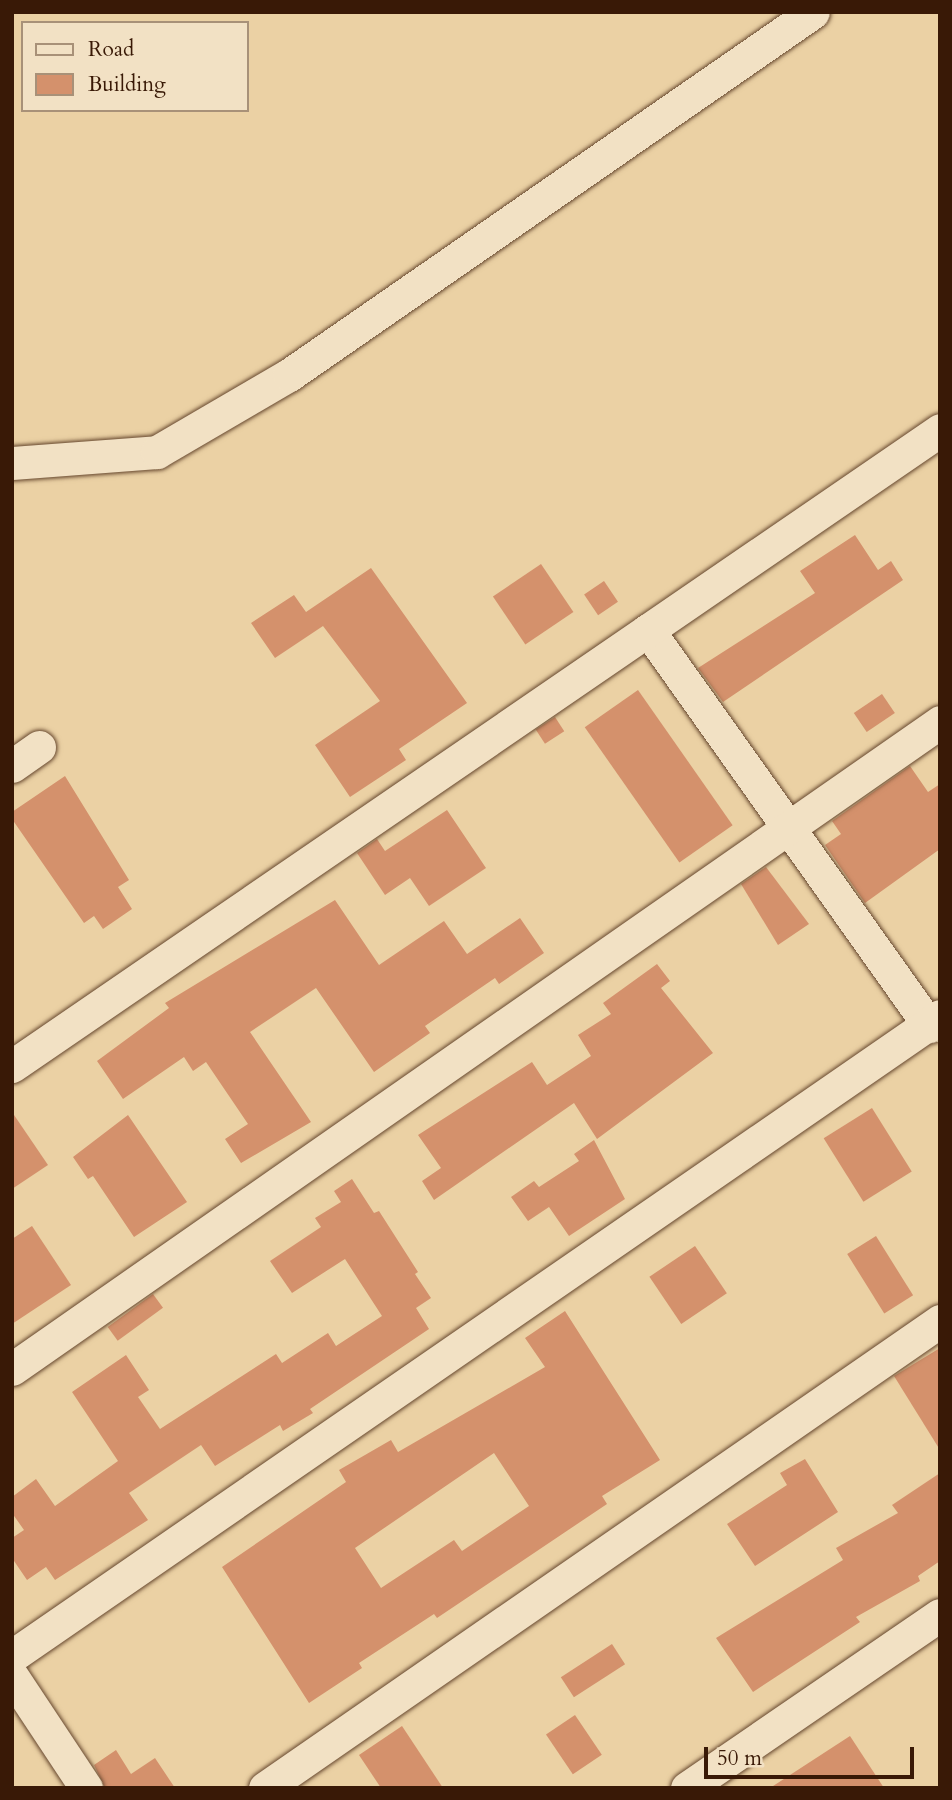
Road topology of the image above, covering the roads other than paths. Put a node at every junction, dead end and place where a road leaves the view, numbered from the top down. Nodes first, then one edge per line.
1 (813, 12) edge
2 (940, 430) edge
3 (12, 463) edge
4 (648, 630) junction
5 (940, 722) edge
6 (39, 747) dead end
7 (12, 766) edge
8 (789, 828) junction
9 (934, 1021) edge
10 (12, 1066) edge
11 (940, 1321) edge
12 (12, 1369) edge
13 (940, 1615) edge
14 (12, 1656) edge
15 (12, 1676) edge
16 (86, 1788) edge
17 (265, 1788) edge
18 (687, 1788) edge

1 - 3 street
2 - 4 street
4 - 8 street
4 - 10 street
5 - 8 street
6 - 7 street
8 - 9 street
8 - 12 street
9 - 14 street
11 - 17 street
13 - 18 street
15 - 16 street

